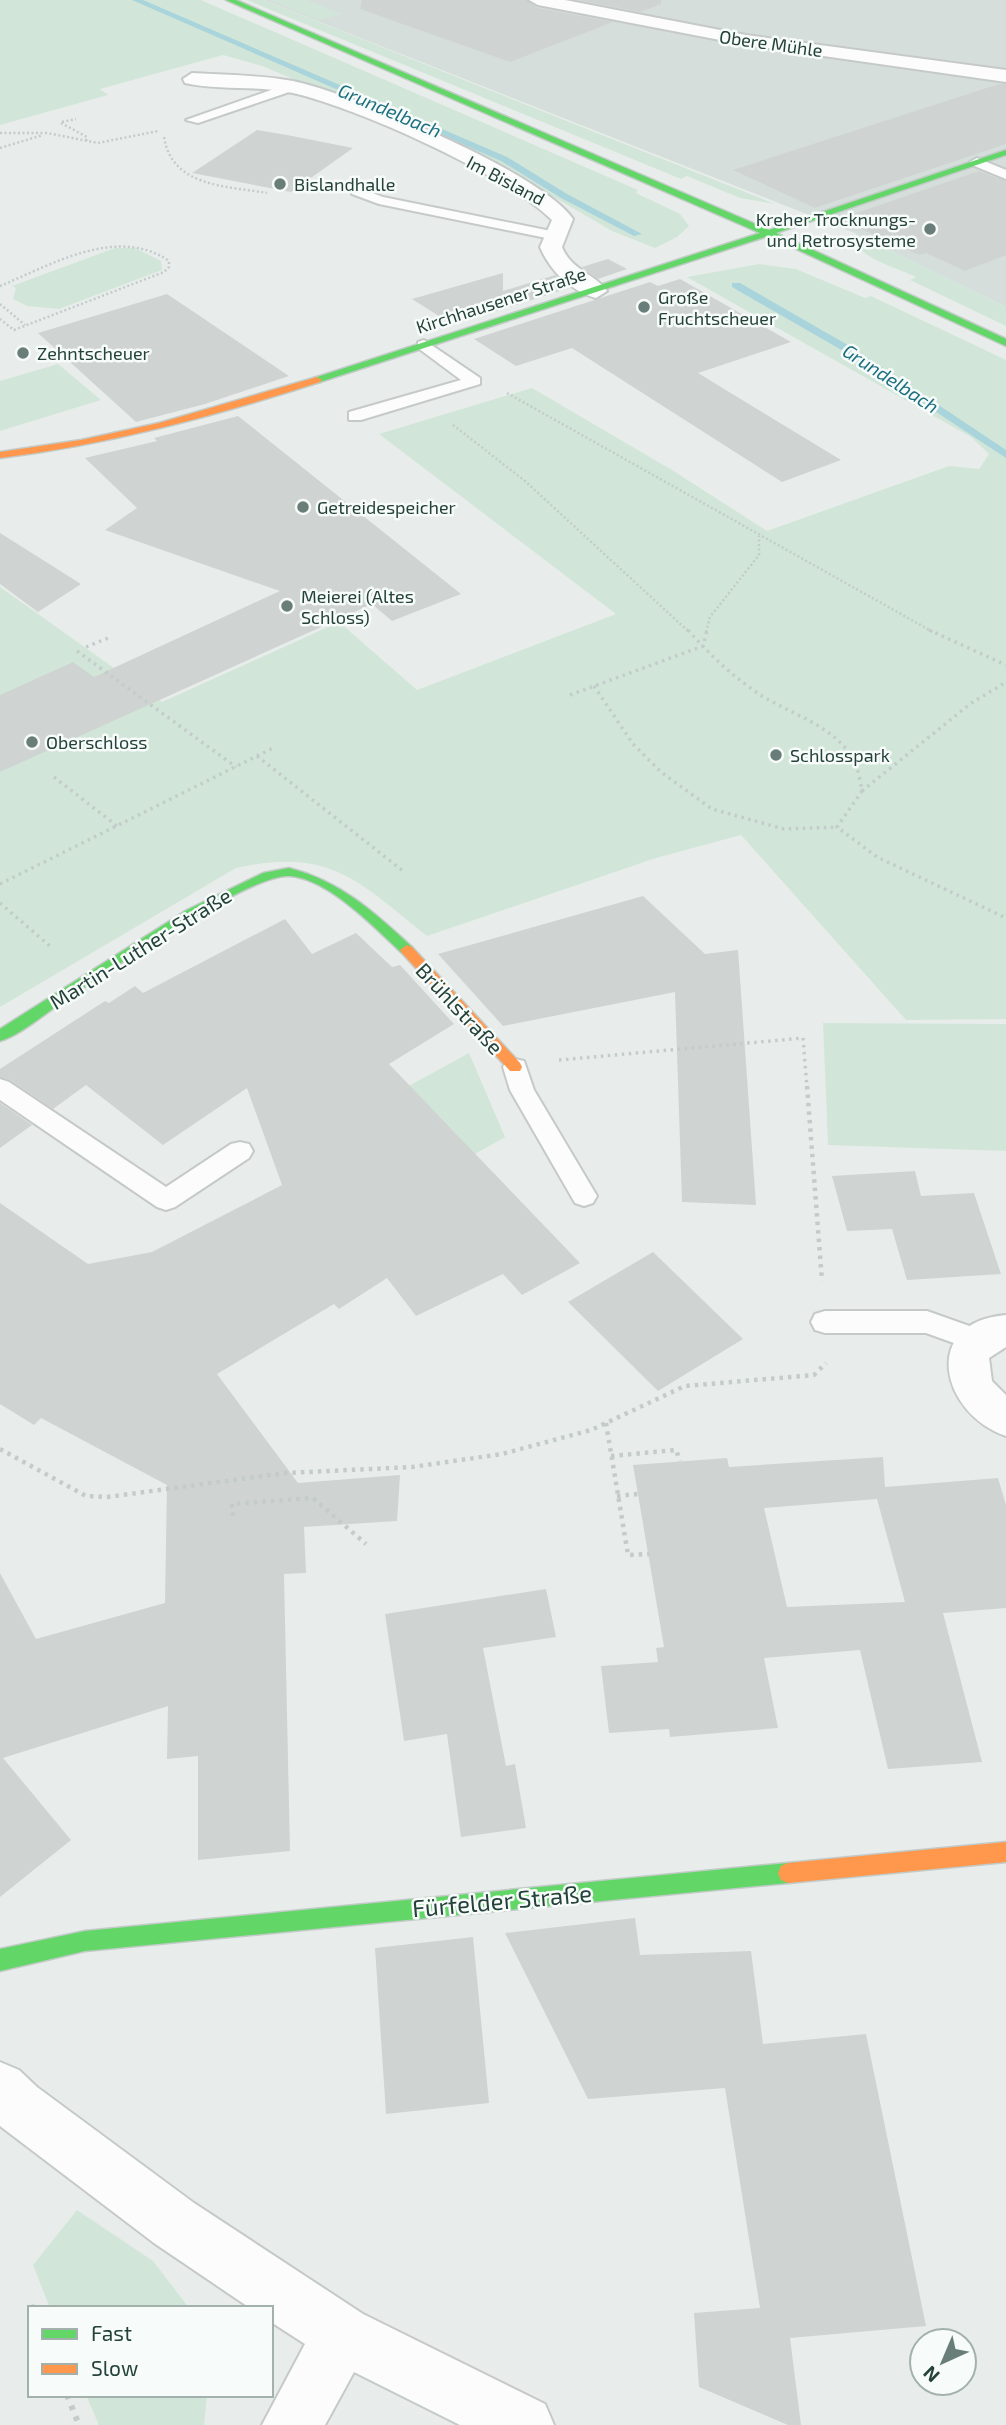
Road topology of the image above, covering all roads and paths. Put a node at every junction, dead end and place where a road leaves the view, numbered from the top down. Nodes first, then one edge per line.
1 (230, 0) edge
2 (538, 0) edge
3 (1006, 76) edge
4 (192, 79) dead end
5 (291, 87) junction
6 (76, 118) dead end
7 (193, 120) dead end
8 (0, 132) edge
9 (47, 133) junction
10 (86, 141) junction
11 (0, 148) edge
12 (1006, 152) edge
13 (977, 162) junction
14 (1006, 175) edge
15 (357, 191) dead end
16 (267, 193) dead end
17 (770, 234) junction
18 (556, 236) junction
19 (0, 286) edge
20 (596, 290) junction
21 (0, 304) edge
22 (0, 319) edge
23 (26, 325) junction
24 (1006, 343) edge
25 (424, 345) junction
26 (502, 391) dead end
27 (415, 398) junction
28 (355, 416) dead end
29 (0, 455) edge
30 (759, 536) junction
31 (108, 638) dead end
32 (703, 646) junction
33 (86, 647) dead end
34 (77, 651) dead end
35 (1006, 666) edge
36 (1006, 682) edge
37 (594, 686) junction
38 (570, 695) dead end
39 (273, 748) dead end
40 (257, 757) junction
41 (236, 767) junction
42 (54, 776) dead end
43 (862, 791) junction
44 (117, 826) junction
45 (836, 827) junction
46 (284, 871) joint
47 (403, 871) dead end
48 (0, 884) edge
49 (0, 903) edge
50 (1006, 918) edge
51 (51, 947) dead end
52 (0, 1036) edge
53 (515, 1067) junction
54 (0, 1088) edge
55 (240, 1151) dead end
56 (584, 1196) dead end
57 (825, 1322) junction
58 (992, 1336) edge
59 (1006, 1419) edge
60 (606, 1423) junction
61 (0, 1449) edge
62 (611, 1456) junction
63 (680, 1461) dead end
64 (638, 1494) dead end
65 (617, 1496) junction
66 (233, 1516) dead end
67 (366, 1544) dead end
68 (649, 1554) dead end
69 (1006, 1852) edge
70 (0, 1960) edge
71 (0, 2090) edge
72 (342, 2335) junction
73 (68, 2397) edge
74 (79, 2425) edge
75 (292, 2425) edge
76 (524, 2425) edge

1 - 17 street
2 - 3 street, Obere Mühle
4 - 5 street, Im Bisland
5 - 7 lane
5 - 18 street, Im Bisland
6 - 10 path
8 - 9 path
9 - 10 path
9 - 11 path
10 - 16 path
12 - 13 street, Kirchhausener Straße
13 - 14 lane
13 - 17 street, Kirchhausener Straße
15 - 18 lane
17 - 20 street, Kirchhausener Straße
17 - 24 street
18 - 20 street, Im Bisland
19 - 23 path
20 - 25 street, Kirchhausener Straße
21 - 23 path
22 - 23 path
25 - 27 lane
25 - 29 street, Kirchhausener Straße
26 - 30 path
27 - 28 lane
27 - 32 path
30 - 32 path
30 - 35 path
31 - 33 path
32 - 37 path
32 - 43 path
34 - 41 path
36 - 43 path
37 - 38 path
37 - 45 path
39 - 40 path
40 - 41 path
40 - 47 path
41 - 44 path
42 - 44 path
43 - 45 path
44 - 48 path
45 - 50 path
46 - 52 street, Martin-Luther-Straße
46 - 53 street, Brühlstraße
49 - 51 path
53 - 56 lane, Brühlstraße
53 - 57 path
54 - 55 lane
57 - 58 lane
57 - 60 path
58 - 59 street
60 - 61 path
60 - 62 path
62 - 63 path
62 - 65 path
64 - 65 path
65 - 68 path
66 - 67 path
69 - 70 street, Fürfelder Straße
71 - 72 street
72 - 75 street
72 - 76 street
73 - 74 path

